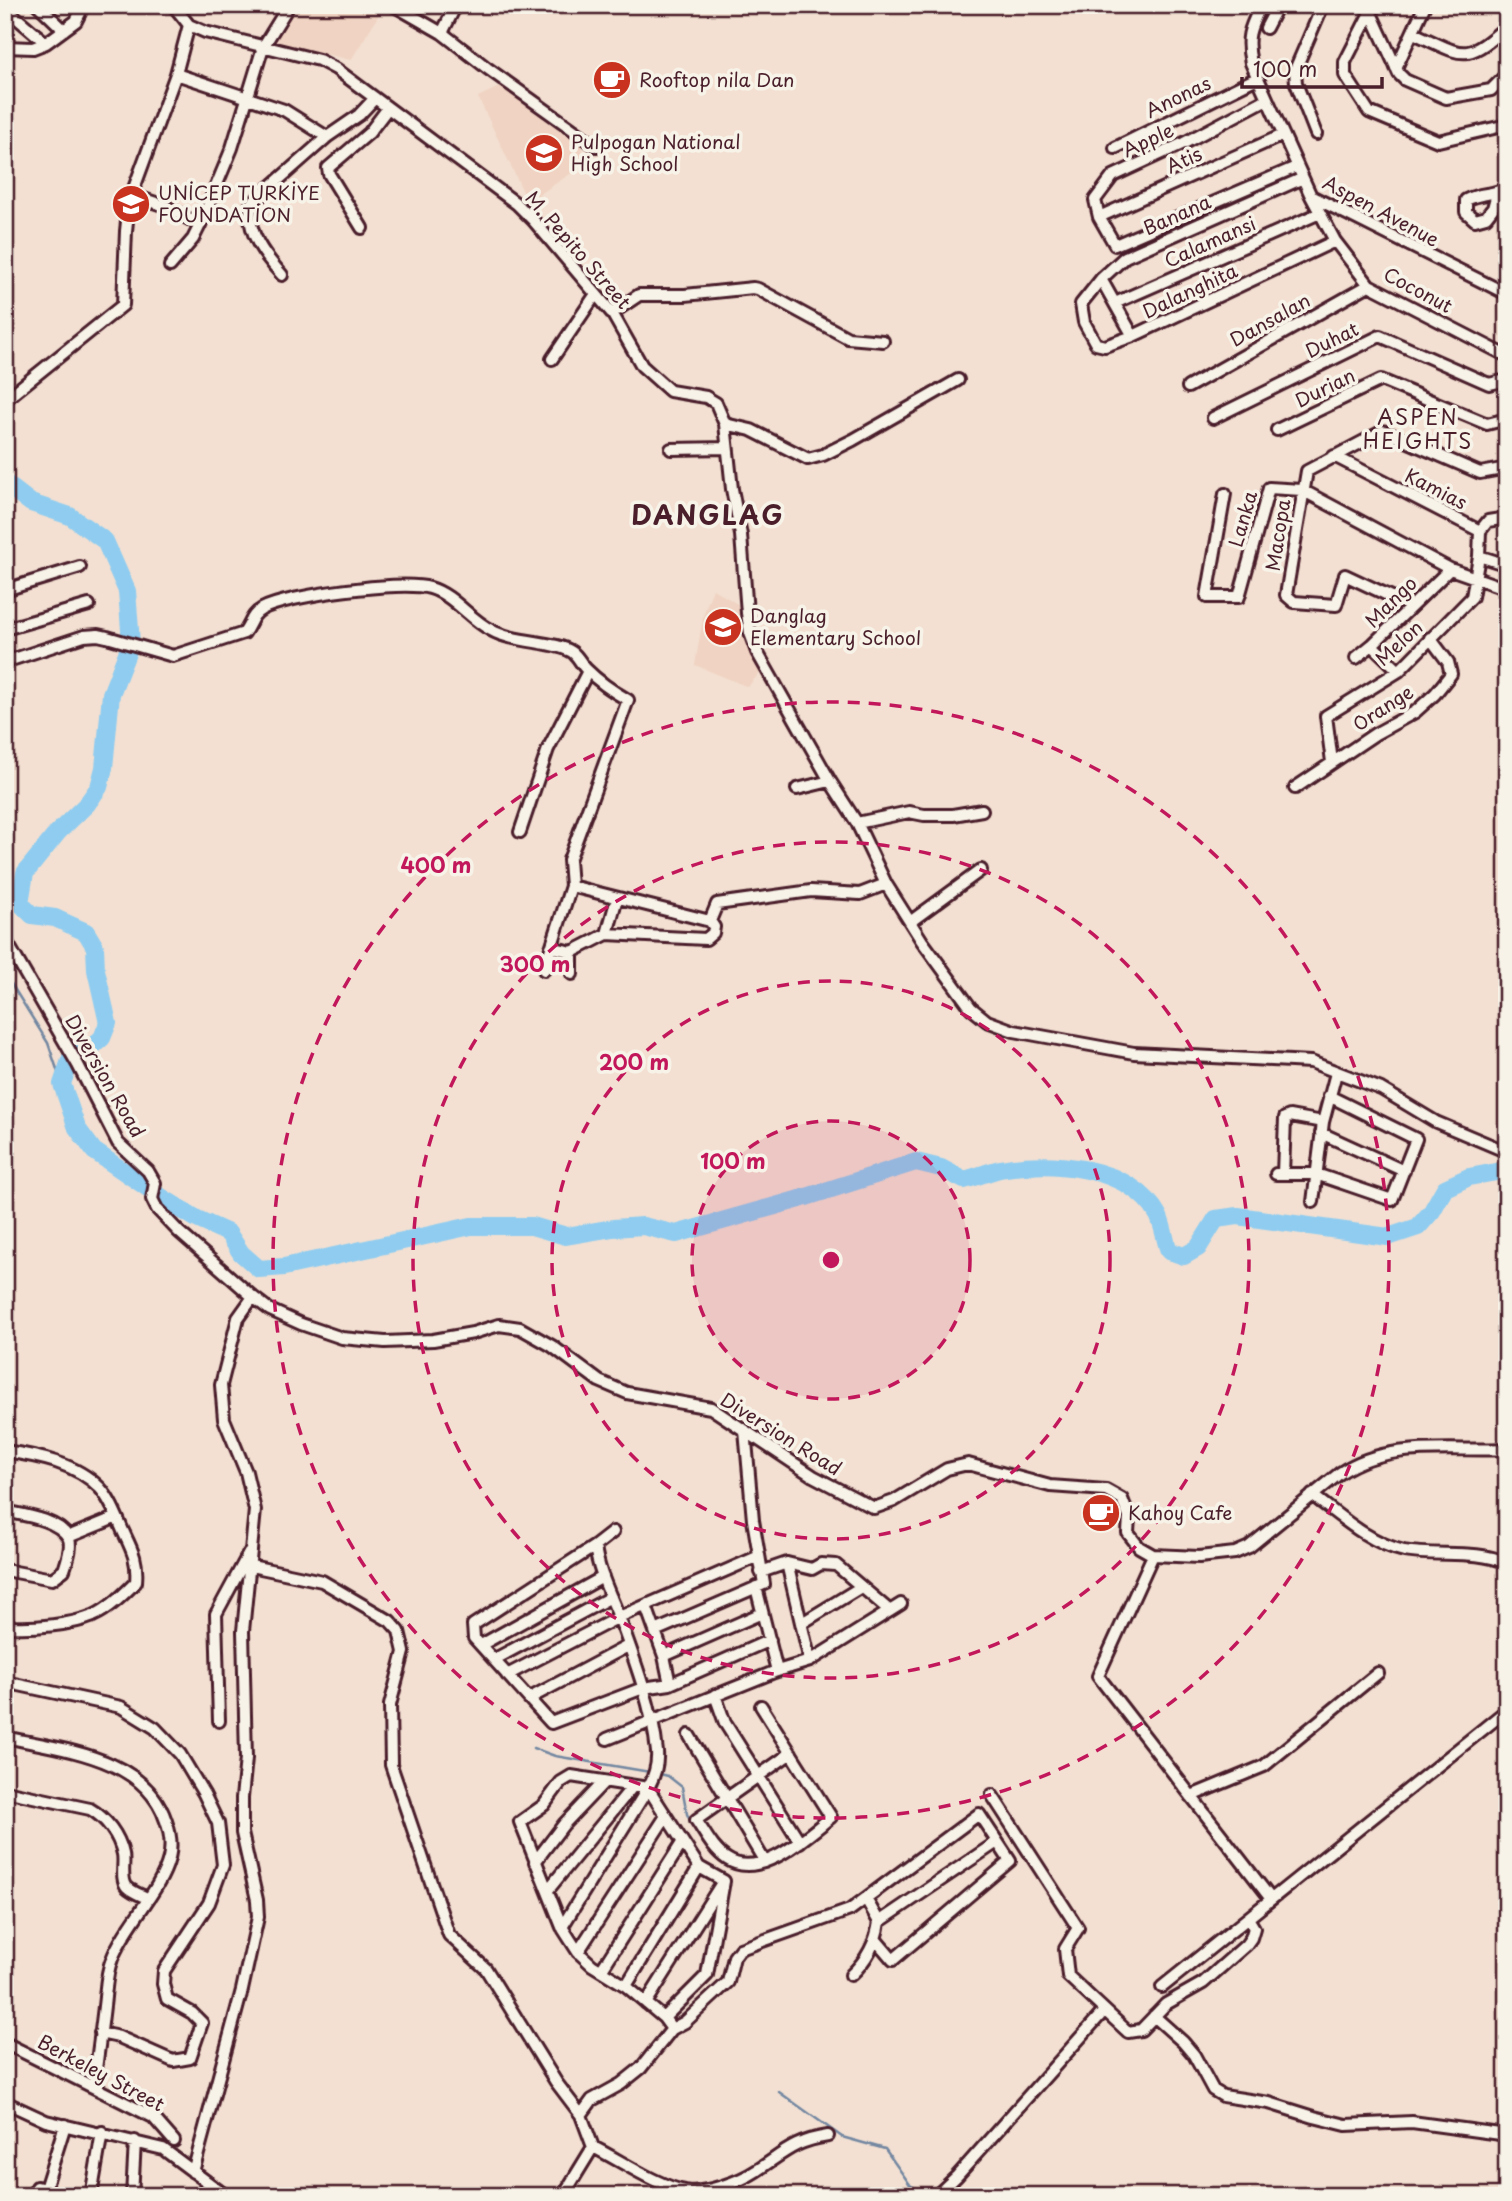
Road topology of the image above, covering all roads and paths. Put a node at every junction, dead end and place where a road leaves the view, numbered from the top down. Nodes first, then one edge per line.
1 (38, 5) edge
2 (80, 5) edge
3 (173, 5) edge
4 (289, 5) edge
5 (456, 5) edge
6 (512, 5) edge
7 (1261, 5) edge
8 (1278, 5) edge
9 (1323, 5) edge
10 (1425, 5) edge
11 (401, 7) edge
12 (5, 8) edge
13 (1372, 9) edge
14 (526, 10) dead end
15 (190, 25) junction
16 (1507, 26) edge
17 (1266, 28) dead end
18 (64, 30) junction
19 (443, 33) junction
20 (1413, 33) junction
21 (46, 43) junction
22 (5, 47) edge
23 (263, 47) junction
24 (1396, 68) junction
25 (176, 74) junction
26 (1507, 75) edge
27 (1257, 78) junction
28 (246, 96) junction
29 (376, 98) junction
30 (1267, 99) junction
31 (388, 108) junction
32 (1507, 125) edge
33 (1316, 134) dead end
34 (1283, 135) junction
35 (327, 137) junction
36 (596, 146) dead end
37 (1115, 148) dead end
38 (1296, 167) junction
39 (1301, 179) junction
40 (1507, 187) edge
41 (1497, 194) dead end
42 (132, 195) junction
43 (1311, 196) junction
44 (1320, 213) junction
45 (1099, 217) junction
46 (200, 225) junction
47 (362, 228) dead end
48 (1335, 242) junction
49 (170, 267) dead end
50 (282, 275) dead end
51 (1101, 279) junction
52 (1369, 285) junction
53 (597, 294) junction
54 (1507, 295) edge
55 (1115, 303) junction
56 (1081, 304) joint
57 (612, 313) junction
58 (1133, 337) junction
59 (883, 341) dead end
60 (1507, 356) edge
61 (552, 359) dead end
62 (958, 380) dead end
63 (1507, 380) edge
64 (1188, 387) dead end
65 (5, 400) edge
66 (1213, 418) dead end
67 (1507, 419) edge
68 (1277, 430) dead end
69 (726, 435) junction
70 (671, 449) dead end
71 (1334, 456) junction
72 (1507, 468) edge
73 (1302, 490) junction
74 (1225, 494) dead end
75 (1507, 519) edge
76 (1488, 521) junction
77 (1507, 527) edge
78 (1480, 531) junction
79 (1479, 556) junction
80 (1507, 565) edge
81 (80, 567) dead end
82 (1450, 569) junction
83 (1474, 577) junction
84 (1507, 589) edge
85 (5, 590) edge
86 (89, 605) dead end
87 (1411, 606) junction
88 (5, 629) edge
89 (1430, 638) junction
90 (1372, 645) junction
91 (1356, 658) dead end
92 (5, 662) edge
93 (588, 671) junction
94 (1399, 671) junction
95 (1332, 762) junction
96 (830, 782) junction
97 (1295, 788) dead end
98 (797, 789) dead end
99 (982, 810) dead end
100 (857, 823) junction
101 (520, 832) dead end
102 (982, 870) dead end
103 (886, 884) junction
104 (571, 886) junction
105 (617, 898) junction
106 (710, 921) junction
107 (910, 922) junction
108 (607, 934) junction
109 (5, 939) edge
110 (551, 947) junction
111 (572, 952) junction
112 (544, 970) dead end
113 (572, 974) dead end
114 (1336, 1073) junction
115 (1329, 1096) junction
116 (1322, 1128) junction
117 (1507, 1149) edge
118 (1404, 1171) junction
119 (1316, 1174) junction
120 (1313, 1202) dead end
121 (253, 1297) junction
122 (746, 1430) junction
123 (1507, 1449) edge
124 (5, 1451) edge
125 (1312, 1495) junction
126 (5, 1511) edge
127 (117, 1517) junction
128 (612, 1532) dead end
129 (68, 1537) junction
130 (595, 1546) junction
131 (252, 1548) junction
132 (1153, 1555) junction
133 (757, 1557) junction
134 (787, 1563) junction
135 (1507, 1563) edge
136 (251, 1566) junction
137 (5, 1570) edge
138 (761, 1572) junction
139 (603, 1577) junction
140 (756, 1587) junction
141 (861, 1587) junction
142 (611, 1597) junction
143 (901, 1604) dead end
144 (646, 1606) junction
145 (890, 1611) junction
146 (762, 1613) junction
147 (619, 1617) junction
148 (5, 1620) edge
149 (802, 1623) junction
150 (655, 1631) junction
151 (770, 1640) junction
152 (481, 1645) junction
153 (628, 1646) junction
154 (664, 1656) junction
155 (495, 1659) junction
156 (810, 1661) junction
157 (778, 1671) junction
158 (1378, 1673) dead end
159 (507, 1675) junction
160 (5, 1682) edge
161 (670, 1684) junction
162 (643, 1688) junction
163 (715, 1695) junction
164 (530, 1698) junction
165 (761, 1706) dead end
166 (1507, 1710) edge
167 (219, 1721) dead end
168 (650, 1721) junction
169 (689, 1735) dead end
170 (5, 1737) edge
171 (607, 1739) dead end
172 (791, 1753) junction
173 (758, 1776) junction
174 (604, 1782) junction
175 (633, 1786) junction
176 (648, 1788) junction
177 (5, 1791) edge
178 (992, 1795) dead end
179 (1191, 1796) junction
180 (726, 1798) junction
181 (666, 1816) junction
182 (1011, 1826) junction
183 (995, 1840) junction
184 (800, 1842) junction
185 (682, 1843) junction
186 (535, 1862) junction
187 (765, 1862) junction
188 (699, 1867) junction
189 (724, 1881) junction
190 (548, 1890) junction
191 (147, 1898) junction
192 (866, 1899) junction
193 (1271, 1899) junction
194 (1248, 1918) junction
195 (879, 1922) junction
196 (562, 1927) junction
197 (876, 1940) junction
198 (578, 1952) junction
199 (602, 1969) junction
200 (851, 1975) dead end
201 (626, 1986) junction
202 (1162, 1987) dead end
203 (646, 2003) junction
204 (1104, 2011) junction
205 (1154, 2016) junction
206 (664, 2018) junction
207 (672, 2029) junction
208 (100, 2033) junction
209 (5, 2043) edge
210 (94, 2086) junction
211 (5, 2102) edge
212 (581, 2115) junction
213 (65, 2125) junction
214 (102, 2132) junction
215 (1507, 2135) edge
216 (828, 2136) dead end
217 (135, 2141) junction
218 (174, 2141) dead end
219 (593, 2147) junction
220 (193, 2172) junction
221 (49, 2192) edge
222 (32, 2196) edge
223 (91, 2196) edge
224 (132, 2196) edge
225 (226, 2196) edge
226 (563, 2196) edge
227 (936, 2196) edge

1 - 18 street
2 - 18 street
3 - 15 street
4 - 23 street
5 - 19 street
6 - 14 street
7 - 27 street, Aspen Avenue
8 - 17 street
9 - 33 street
10 - 20 street
11 - 19 street
12 - 21 street
13 - 24 street
13 - 32 street
15 - 23 street, M. Pepito Street
15 - 25 street
16 - 20 street
18 - 21 street
19 - 36 street
20 - 24 street
21 - 22 street
23 - 28 street
23 - 29 street, M. Pepito Street
24 - 26 street
25 - 28 street
25 - 42 street
27 - 30 street, Aspen Avenue
27 - 37 street, Anonas
28 - 35 street
28 - 46 street
29 - 31 street, M. Pepito Street
29 - 35 street
30 - 34 street, Aspen Avenue
30 - 45 street, Apple
31 - 47 street
31 - 53 street, M. Pepito Street
34 - 38 street, Aspen Avenue
34 - 45 street, Atis
35 - 50 street
38 - 39 street, Aspen Avenue
38 - 45 street
39 - 43 street, Aspen Avenue
39 - 51 street, Banana
40 - 41 street
42 - 46 street
42 - 65 street
43 - 44 street, Coconut
43 - 54 street, Aspen Avenue
44 - 48 street, Coconut
44 - 55 street, Calamansi
46 - 49 street
48 - 52 street, Coconut
48 - 58 street, Dalanghita
51 - 55 street
51 - 56 street, Banana
52 - 60 street, Coconut
52 - 64 street, Dansalan
53 - 57 street, M. Pepito Street
53 - 61 street
55 - 58 street
56 - 58 street, Dalanghita
57 - 59 street
57 - 69 street, M. Pepito Street
62 - 69 street
63 - 66 street, Duhat
67 - 68 street, Durian
69 - 70 street
69 - 96 street, M. Pepito Street
71 - 72 street
71 - 73 street
71 - 78 street, Kamias
73 - 74 street, Lanka
73 - 82 street, Lanka
73 - 87 street, Macopa
75 - 76 street
76 - 77 street
76 - 78 street
78 - 79 street, Kamias
79 - 80 street
79 - 83 street, Kamias
81 - 85 street
82 - 83 street, Lanka
82 - 87 street, Mango
83 - 84 street, Lanka
83 - 89 street, Melon
86 - 88 street
87 - 90 street, Mango
89 - 94 street, Melon
89 - 95 street, Orange
90 - 91 street, Mango
90 - 94 street
92 - 93 street
93 - 101 street
93 - 104 street
94 - 95 street, Melon
95 - 97 street, Orange
96 - 98 street
96 - 100 street, M. Pepito Street
99 - 100 street
100 - 103 street, M. Pepito Street
102 - 107 street
103 - 106 street
103 - 107 street, M. Pepito Street
104 - 105 street
104 - 110 street
105 - 106 street
105 - 108 street
106 - 108 street
107 - 114 street, M. Pepito Street
108 - 111 street
109 - 121 street, Diversion Road
110 - 111 street
110 - 112 street
111 - 113 street
114 - 115 street
114 - 117 street, M. Pepito Street
115 - 116 street
115 - 118 street
116 - 118 street
116 - 119 street
116 - 119 street
118 - 119 street
119 - 120 street
121 - 122 street, Diversion Road
121 - 131 street
122 - 132 street, Diversion Road
122 - 133 street
123 - 125 street
124 - 127 street
125 - 132 street
125 - 135 street
126 - 129 street
127 - 129 street
127 - 148 street
128 - 130 street
129 - 137 street
130 - 139 street
130 - 152 street
131 - 136 street
131 - 167 street
132 - 179 street
133 - 138 street
133 - 144 street
134 - 138 street
134 - 141 street
134 - 149 street
136 - 212 street
136 - 220 street
138 - 140 street
139 - 142 street
139 - 152 street
140 - 146 street
140 - 150 street
141 - 145 street
141 - 149 street
142 - 147 street
142 - 155 street
143 - 145 street
144 - 147 street
144 - 150 street
145 - 156 street
146 - 151 street
146 - 154 street
147 - 153 street
147 - 159 street
149 - 156 street
150 - 154 street
151 - 157 street
151 - 161 street
152 - 155 street
153 - 162 street
153 - 164 street
154 - 161 street
155 - 159 street
156 - 157 street
157 - 163 street
158 - 179 street
159 - 164 street
160 - 208 street
161 - 162 street
162 - 164 street
162 - 168 street
163 - 168 street
163 - 173 street
165 - 172 street
166 - 193 street
168 - 171 street
168 - 176 street
169 - 180 street
170 - 191 street
172 - 173 street
172 - 184 street
173 - 180 street
173 - 184 street
174 - 175 street
174 - 186 street
174 - 186 street
175 - 176 street
175 - 190 street
176 - 181 street
176 - 196 street
177 - 191 street
178 - 182 street
179 - 193 street
180 - 187 street
180 - 187 street
181 - 185 street
181 - 198 street
182 - 183 street
182 - 204 street
183 - 192 street
183 - 195 street
183 - 197 street
184 - 187 street
185 - 188 street
185 - 199 street
186 - 190 street
188 - 189 street
188 - 201 street
189 - 203 street
189 - 206 street
190 - 196 street
191 - 208 street
192 - 195 street
192 - 207 street
193 - 194 street
194 - 202 street
194 - 205 street
195 - 197 street
196 - 198 street
197 - 200 street
198 - 199 street
199 - 201 street
201 - 203 street
203 - 206 street
204 - 205 street
204 - 227 street
205 - 215 street
206 - 207 street
207 - 212 street
208 - 210 street
209 - 210 street, Berkeley Street
210 - 218 street, Berkeley Street
211 - 213 street
212 - 219 street
213 - 214 street
213 - 221 street
214 - 217 street
214 - 223 street
216 - 219 street
217 - 220 street
217 - 224 street
219 - 226 street
220 - 225 street
221 - 222 street

